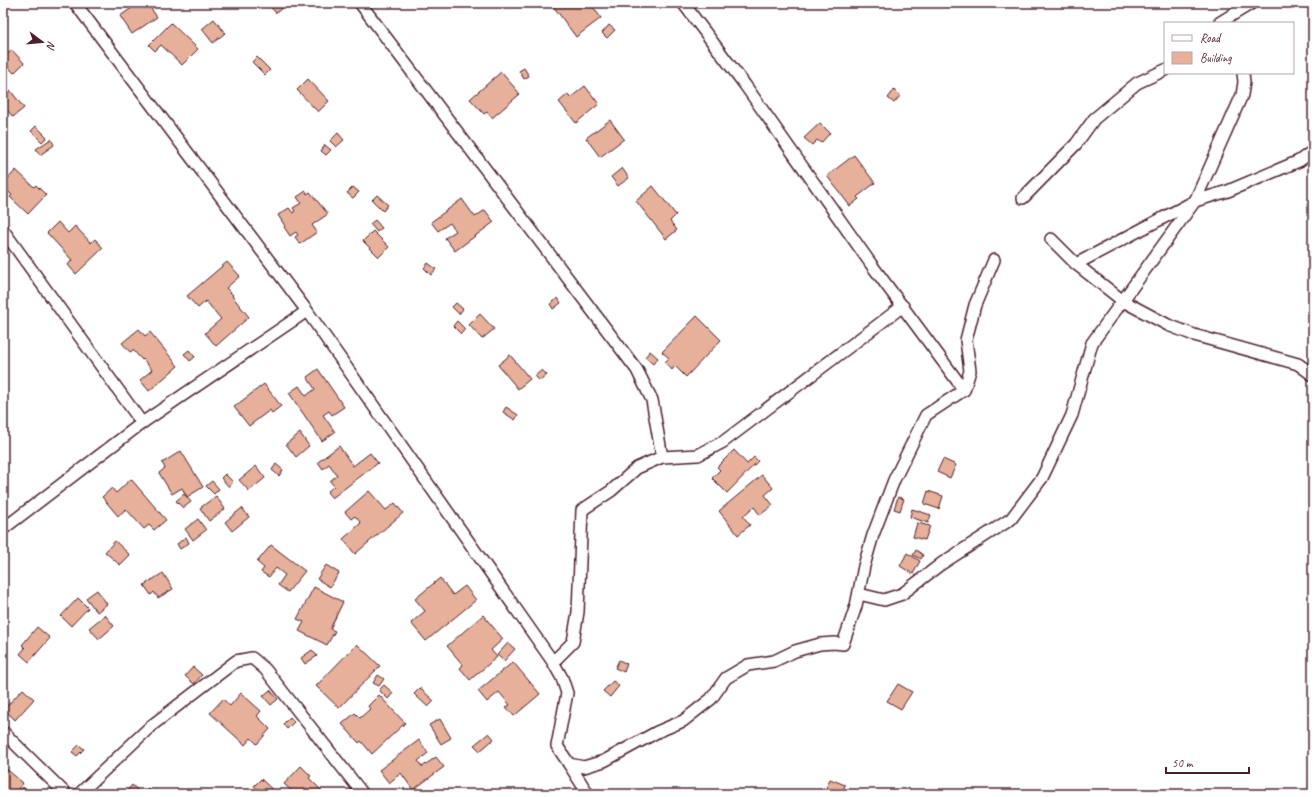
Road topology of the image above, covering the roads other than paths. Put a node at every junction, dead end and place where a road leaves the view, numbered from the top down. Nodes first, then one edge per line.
1 (75, 3) edge
2 (360, 3) edge
3 (683, 3) edge
4 (1252, 3) edge
5 (1221, 22) edge
6 (1164, 70) edge
7 (1243, 74) edge
8 (1313, 151) edge
9 (1023, 198) dead end
10 (1195, 201) junction
11 (3, 230) edge
12 (1051, 239) dead end
13 (994, 260) dead end
14 (1076, 264) junction
15 (1123, 301) junction
16 (903, 306) junction
17 (307, 311) junction
18 (1313, 375) edge
19 (964, 390) junction
20 (142, 423) junction
21 (662, 457) junction
22 (3, 528) edge
23 (859, 594) junction
24 (553, 662) junction
25 (3, 732) edge
26 (569, 764) junction
27 (66, 794) edge
28 (79, 794) edge
29 (363, 794) edge
30 (588, 794) edge

1 - 17 street
2 - 21 street
3 - 16 street
4 - 5 street
6 - 9 street
7 - 10 street
8 - 10 street
10 - 14 street
10 - 15 street
11 - 20 street
12 - 14 street
13 - 19 street
14 - 15 street
15 - 18 street
15 - 23 street
16 - 19 street
16 - 21 street
17 - 20 street
17 - 24 street
19 - 23 street
20 - 22 street
21 - 24 street
23 - 26 street
24 - 26 street
25 - 27 street
26 - 30 street
28 - 29 street

